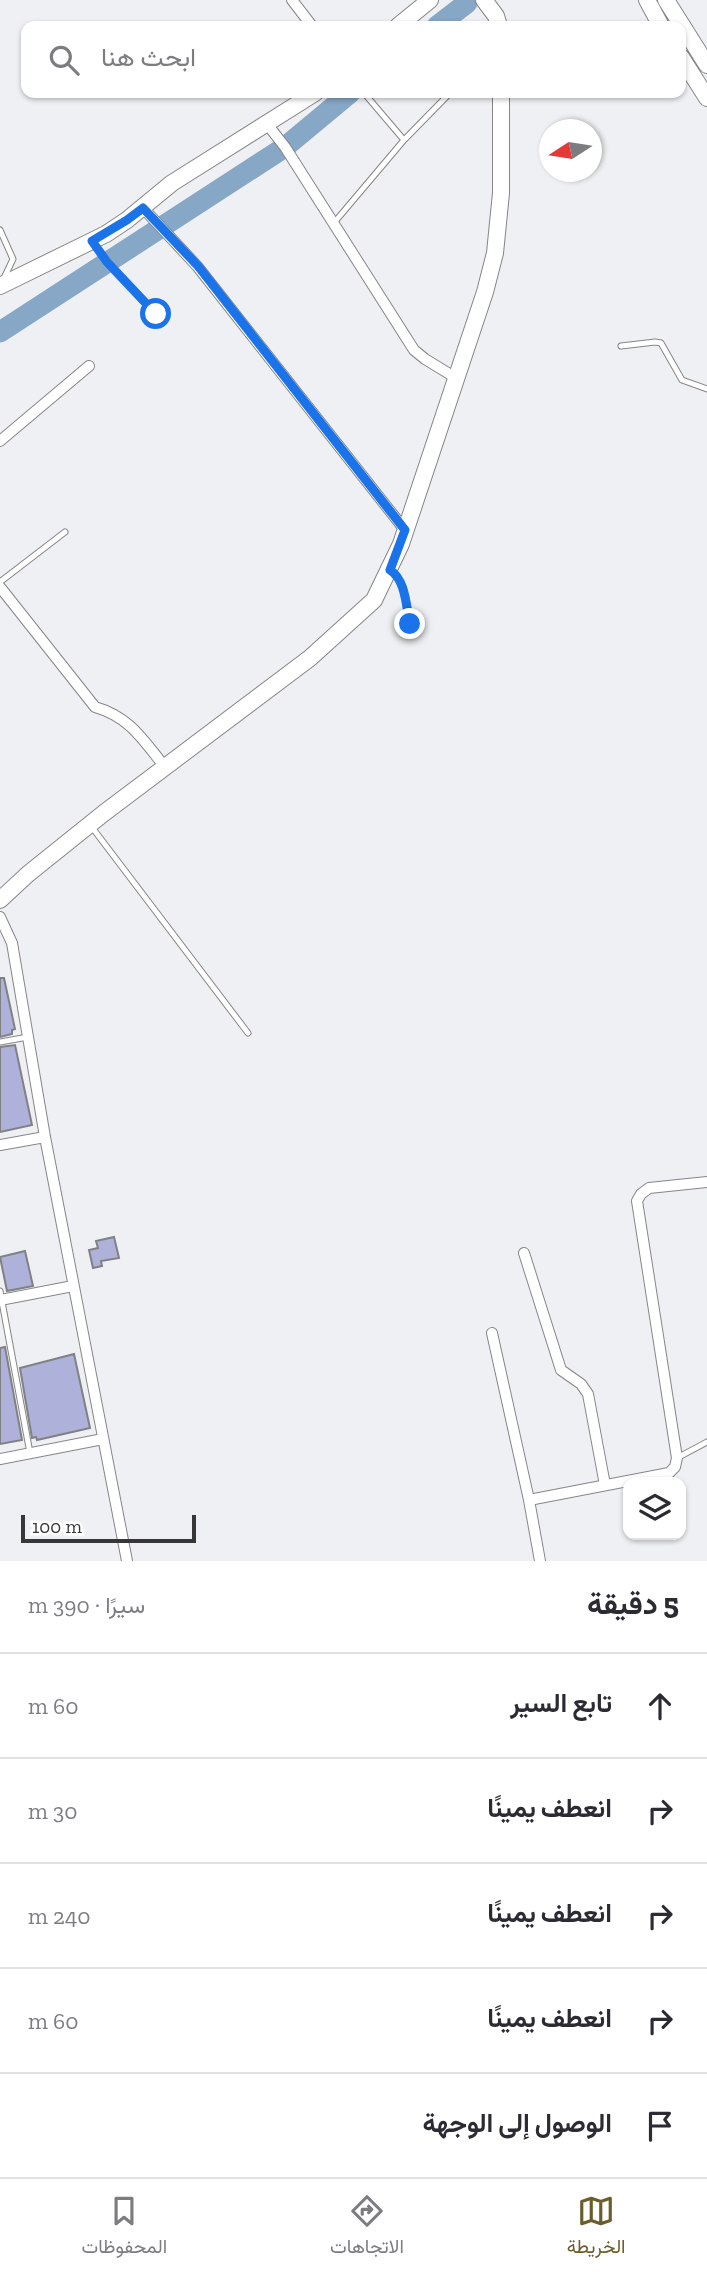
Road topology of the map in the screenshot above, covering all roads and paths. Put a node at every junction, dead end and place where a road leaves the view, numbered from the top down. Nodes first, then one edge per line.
1 (292, 0) edge
2 (430, 0) edge
3 (484, 0) edge
4 (648, 0) edge
5 (666, 0) edge
6 (308, 21) edge
7 (404, 21) edge
8 (498, 21) edge
9 (658, 21) edge
10 (679, 21) edge
11 (686, 32) edge
12 (686, 65) edge
13 (707, 65) edge
14 (307, 98) edge
15 (369, 98) edge
16 (445, 98) edge
17 (501, 98) edge
18 (707, 98) edge
19 (267, 124) junction
20 (404, 140) junction
21 (143, 208) junction
22 (333, 224) junction
23 (0, 230) edge
24 (92, 241) junction
25 (0, 286) edge
26 (156, 314) dead end
27 (621, 346) dead end
28 (89, 366) dead end
29 (456, 378) junction
30 (707, 389) edge
31 (0, 441) edge
32 (405, 530) junction
33 (65, 532) dead end
34 (390, 570) junction
35 (0, 584) edge
36 (410, 624) dead end
37 (165, 767) junction
38 (90, 824) junction
39 (0, 900) edge
40 (0, 917) edge
41 (248, 1033) dead end
42 (28, 1037) junction
43 (0, 1042) edge
44 (45, 1137) junction
45 (0, 1145) edge
46 (707, 1182) edge
47 (524, 1253) dead end
48 (73, 1286) junction
49 (1, 1297) edge
50 (492, 1333) dead end
51 (103, 1439) junction
52 (707, 1442) edge
53 (30, 1453) junction
54 (677, 1458) junction
55 (0, 1459) edge
56 (605, 1485) junction
57 (529, 1500) junction
58 (127, 1561) edge
59 (540, 1561) edge

1 - 6 street
2 - 7 street
3 - 8 street
4 - 9 street
5 - 10 street
11 - 13 street
12 - 18 street
14 - 19 street
15 - 20 lane
16 - 20 lane
17 - 29 street
19 - 21 street
19 - 22 street
20 - 22 lane
21 - 24 street
21 - 32 street
22 - 29 street
23 - 25 lane
24 - 25 street
24 - 26 lane
27 - 30 lane
28 - 31 street
29 - 32 street
32 - 34 street
33 - 35 lane
34 - 36 lane
34 - 37 street
35 - 37 street
37 - 38 street
38 - 39 street
38 - 41 lane
40 - 42 street
42 - 43 lane
42 - 44 street
44 - 45 street
44 - 48 street
46 - 54 street
47 - 56 street
48 - 49 street
48 - 51 street
49 - 53 lane
50 - 57 street
51 - 53 street
51 - 58 street
52 - 54 lane
53 - 55 street
54 - 56 street
56 - 57 street
57 - 59 street

